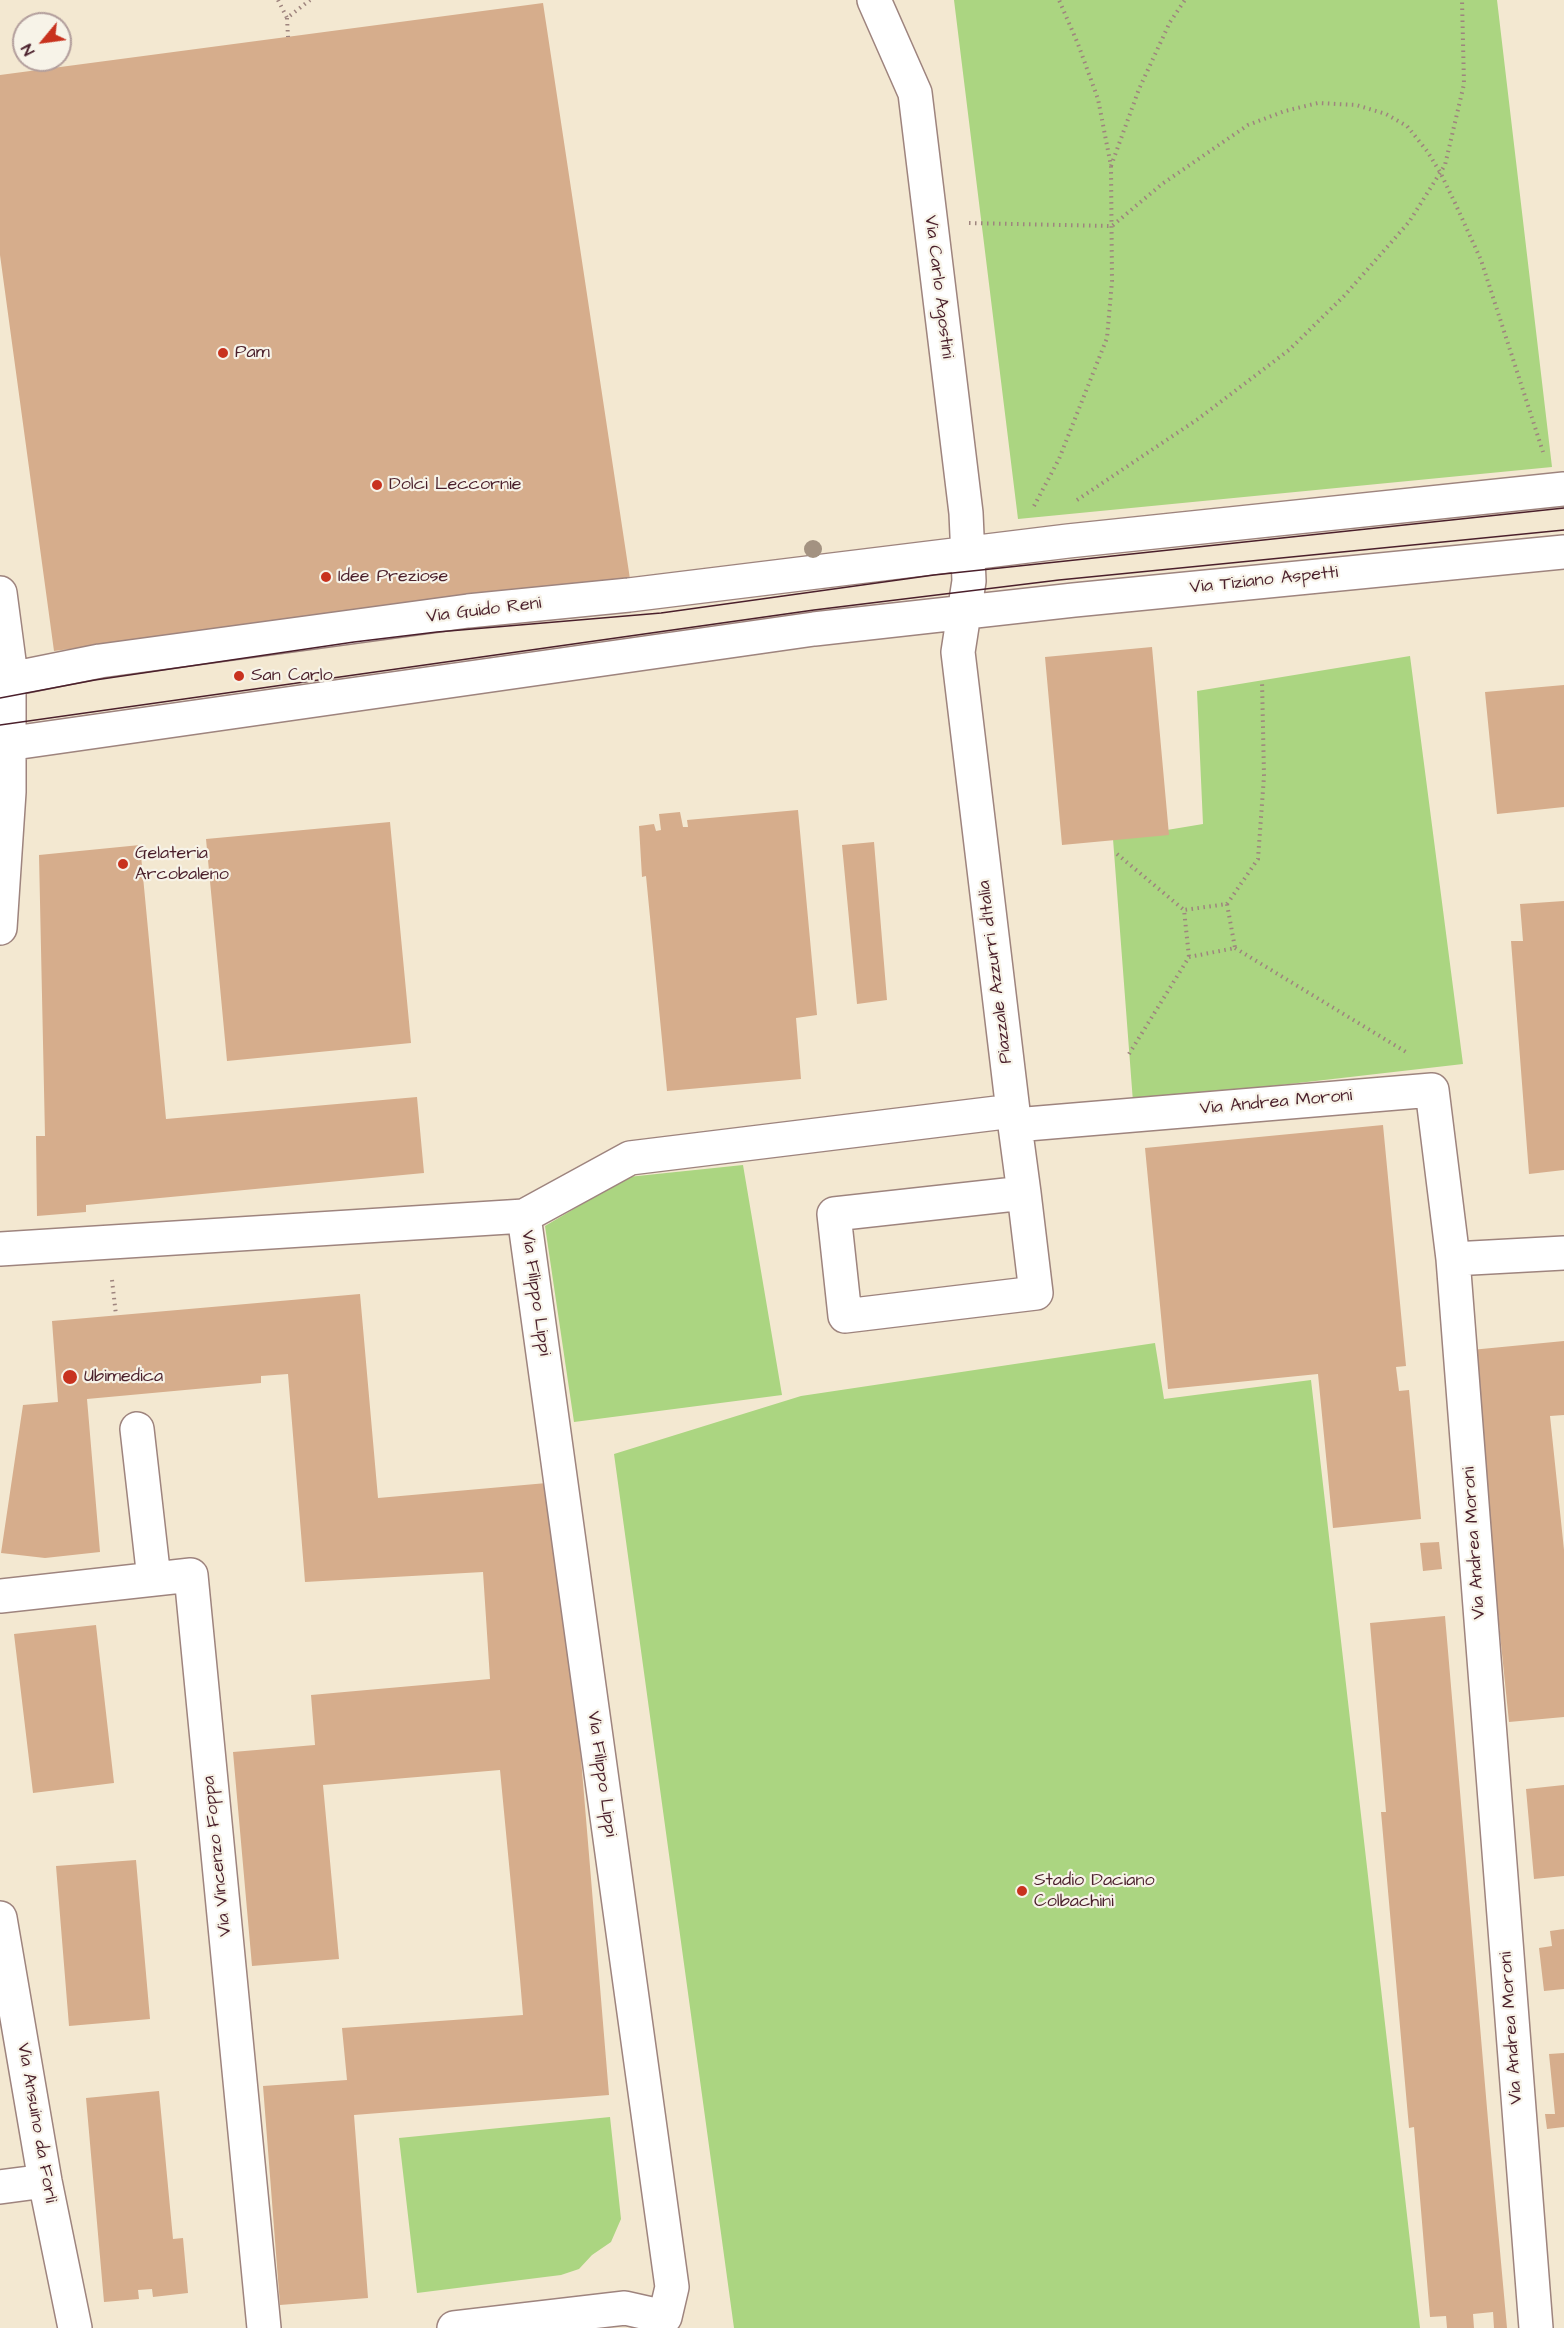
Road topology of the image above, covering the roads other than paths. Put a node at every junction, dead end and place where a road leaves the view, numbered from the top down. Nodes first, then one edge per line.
1 (874, 0) edge
2 (1564, 489) edge
3 (1564, 552) edge
4 (968, 582) junction
5 (0, 592) edge
6 (5, 680) edge
7 (5, 744) edge
8 (0, 928) edge
9 (1014, 1118) junction
10 (1024, 1193) junction
11 (524, 1216) junction
12 (0, 1249) edge
13 (1564, 1253) edge
14 (1453, 1259) junction
15 (137, 1429) dead end
16 (154, 1579) junction
17 (0, 1596) edge
18 (0, 1918) edge
19 (45, 2181) junction
20 (0, 2187) edge
21 (669, 2323) edge
22 (75, 2328) edge
23 (264, 2328) edge
24 (454, 2328) edge
25 (1536, 2328) edge

1 - 4 street, Via Carlo Agostini
2 - 4 street
3 - 4 street, Via Tiziano Aspetti
4 - 6 street, Via Guido Reni
4 - 7 street
4 - 9 street, Piazzale Azzurri d'Italia
5 - 6 street
6 - 7 street
7 - 8 street
9 - 10 street, Piazzale Azzurri d'Italia
9 - 11 street, Via Filippo Lippi
9 - 14 street, Via Andrea Moroni
10 - 10 street, Piazzale Azzurri d'Italia
11 - 12 street, Via Filippo Lippi
11 - 21 street, Via Filippo Lippi
13 - 14 street
14 - 25 street, Via Andrea Moroni
15 - 16 street
16 - 17 street, Via Vincenzo Foppa
16 - 23 street, Via Vincenzo Foppa
18 - 19 street, Via Ansuino da Forlì
19 - 20 street
19 - 22 street, Via Ansuino da Forlì
21 - 24 street

